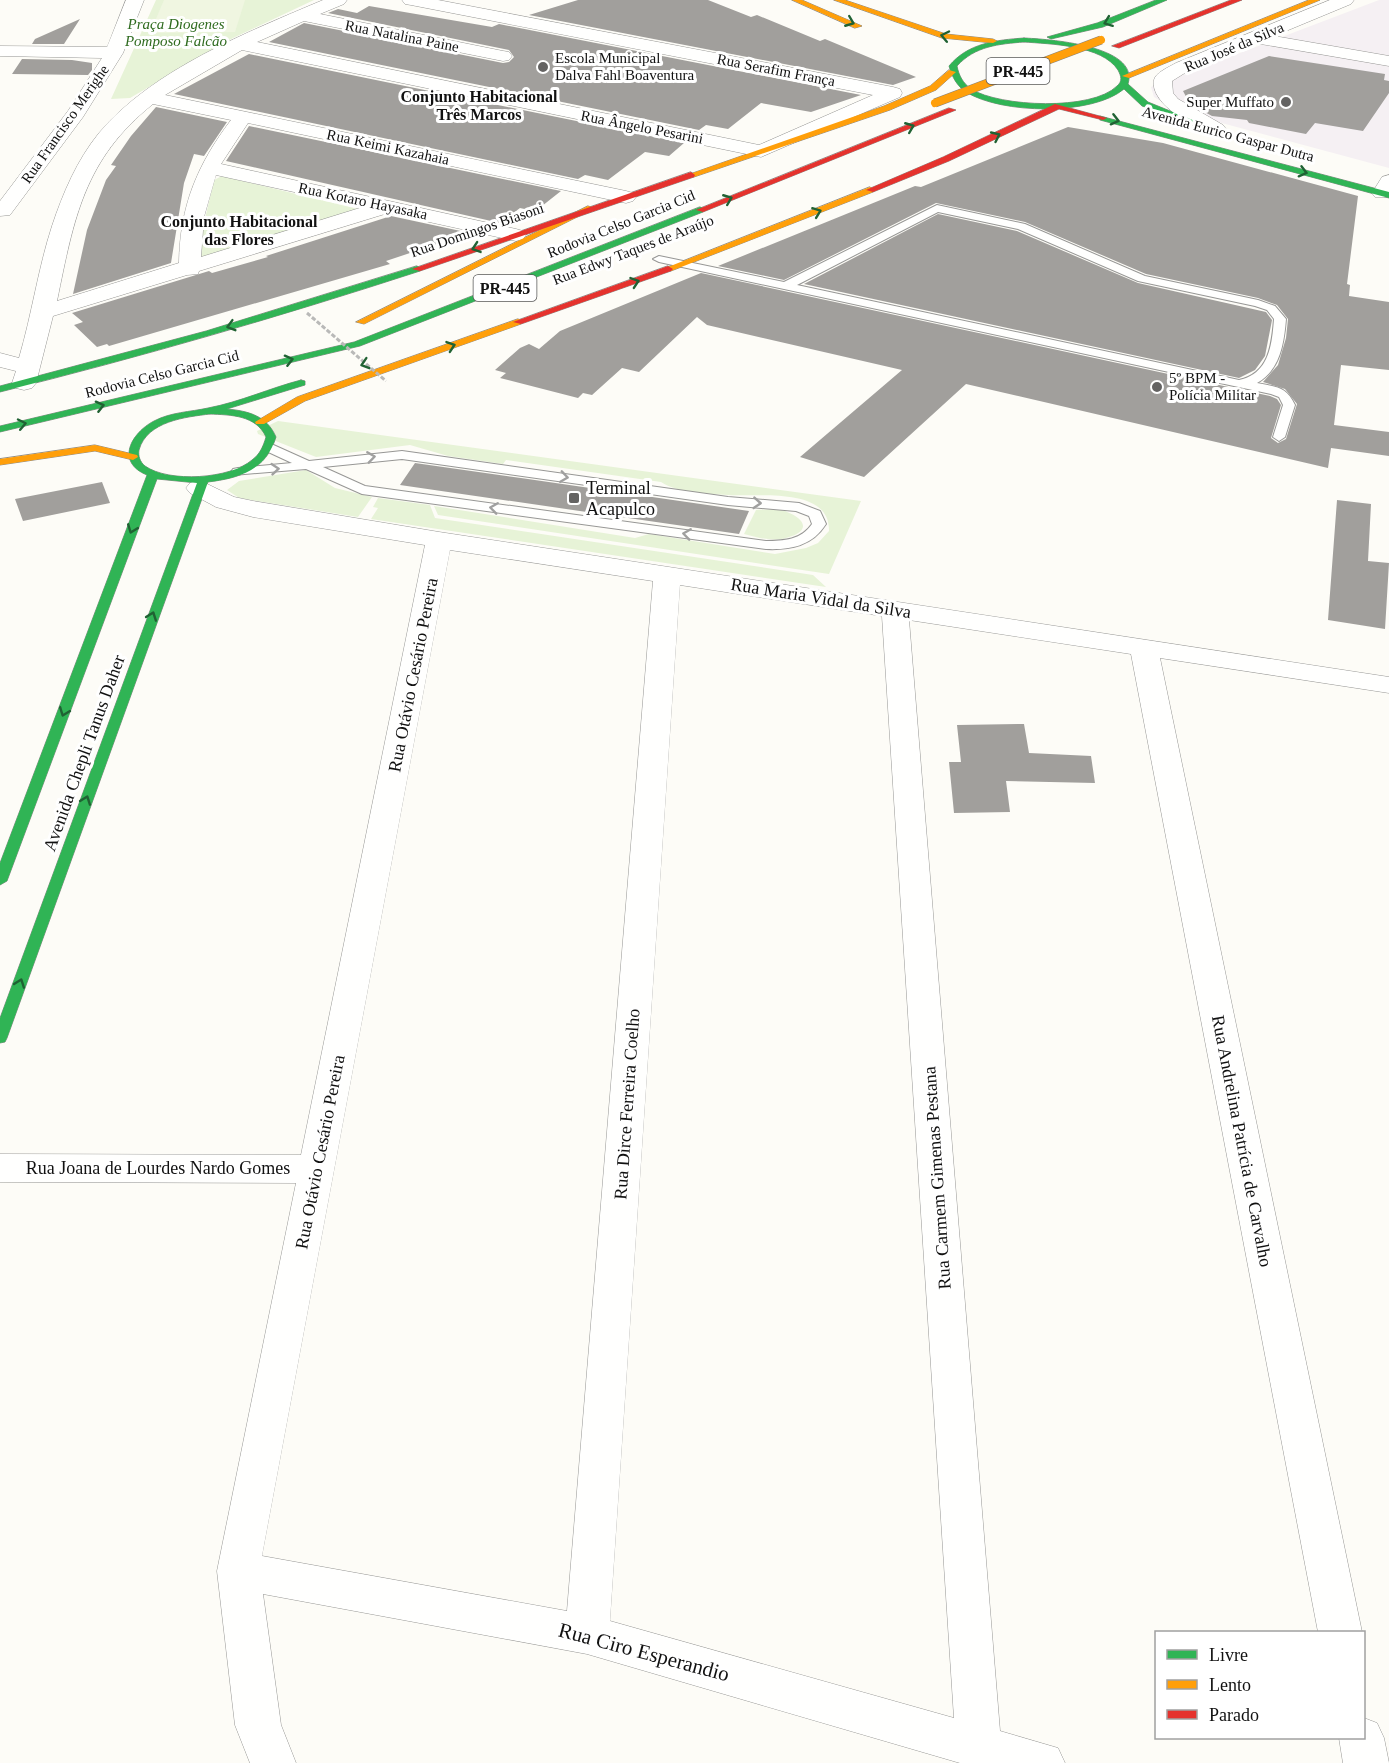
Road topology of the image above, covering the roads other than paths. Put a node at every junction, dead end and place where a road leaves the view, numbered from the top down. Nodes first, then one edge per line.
1 (135, 0) edge
2 (338, 0) edge
3 (411, 0) edge
4 (796, 0) edge
5 (838, 0) edge
6 (1163, 0) edge
7 (1209, 0) edge
8 (1238, 0) edge
9 (1316, 0) edge
10 (1345, 0) edge
11 (301, 15) junction
12 (549, 26) junction
13 (868, 30) dead end
14 (1256, 38) junction
15 (1030, 40) junction
16 (241, 44) junction
17 (0, 51) edge
18 (114, 53) junction
19 (503, 56) junction
20 (1389, 61) edge
21 (951, 63) junction
22 (1125, 81) junction
23 (454, 89) junction
24 (149, 98) junction
25 (1025, 105) junction
26 (1058, 106) junction
27 (76, 113) junction
28 (127, 116) junction
29 (243, 117) junction
30 (1222, 130) joint
31 (971, 131) dead end
32 (761, 151) junction
33 (209, 167) junction
34 (1385, 184) edge
35 (626, 197) junction
36 (796, 204) dead end
37 (389, 206) junction
38 (591, 208) junction
39 (3, 211) dead end
40 (516, 235) junction
41 (659, 258) junction
42 (686, 264) junction
43 (190, 268) junction
44 (788, 285) junction
45 (44, 312) junction
46 (0, 360) edge
47 (204, 366) dead end
48 (26, 375) junction
49 (1240, 383) junction
50 (0, 388) edge
51 (210, 411) junction
52 (0, 415) edge
53 (260, 422) junction
54 (0, 429) edge
55 (1279, 437) dead end
56 (269, 447) junction
57 (133, 457) junction
58 (0, 462) edge
59 (313, 465) junction
60 (238, 472) junction
61 (153, 474) junction
62 (201, 484) junction
63 (254, 509) junction
64 (186, 522) junction
65 (439, 540) junction
66 (667, 574) junction
67 (895, 609) junction
68 (1144, 648) junction
69 (1389, 685) edge
70 (0, 881) edge
71 (0, 1038) edge
72 (0, 1168) edge
73 (317, 1169) junction
74 (238, 1571) junction
75 (1340, 1631) edge
76 (587, 1634) junction
77 (1361, 1739) edge
78 (979, 1747) junction
79 (273, 1763) edge
80 (1042, 1763) edge
81 (1366, 1763) edge

1 - 18 street, Rua Francisco Merighe
2 - 11 street
3 - 12 street, Rua Serafim França
4 -> 13 main road
15 -> 5 main road
6 -> 15 main road
7 - 38 main road, Rodovia Celso Garcia Cid / PR-445, bridge
54 -> 8 main road, Rodovia Celso Garcia Cid / PR-445
9 - 22 main road
10 - 14 street, Rua José da Silva
11 - 16 street
11 - 19 street, Rua Natalina Paine
12 - 19 street
12 - 32 street, Rua Serafim França
14 - 20 street
14 - 30 street, Rua José da Silva
15 - 21 main road, Rua Domingos Biasoni
15 - 22 main road, Avenida Eurico Gaspar Dutra
16 - 23 street, Rua Ângelo Pesarini
16 - 24 street
17 - 18 street
18 - 27 street, Rua Francisco Merighe
19 - 23 street
21 - 25 main road
21 - 32 main road, Rua Domingos Biasoni
22 - 26 main road
22 - 30 main road, Avenida Eurico Gaspar Dutra
23 - 32 street, Rua Ângelo Pesarini
24 - 28 street
24 - 29 street, Rua Keimi Kazahaia
25 - 26 main road
25 - 31 main road
26 -> 34 main road, Avenida Eurico Gaspar Dutra
42 -> 26 main road, Rua Edwy Taques de Araújo
27 - 28 street
27 - 39 street, Rua Francisco Merighe
28 - 45 street
29 - 33 street
29 - 35 street, Rua Keimi Kazahaia
32 - 35 main road, Rua Domingos Biasoni
33 - 37 street, Rua Kotaro Hayasaka
33 - 43 street
35 - 38 main road, Rua Domingos Biasoni
36 - 41 main road, Rua Edwy Taques de Araújo
37 - 40 street, Rua Kotaro Hayasaka
37 - 43 street
38 - 40 main road, Rua Domingos Biasoni
40 -> 48 main road, Rua Domingos Biasoni
41 - 42 lane
41 -> 51 main road, Rua Edwy Taques de Araújo
42 - 44 lane
53 -> 42 main road, Rua Edwy Taques de Araújo
43 - 45 street
44 - 49 lane
44 - 49 lane
45 - 48 street
46 - 48 street
47 - 52 main road, Rodovia Celso Garcia Cid
48 - 50 main road, Rua Domingos Biasoni
49 - 55 lane
51 - 53 main road
51 - 57 main road
53 - 56 main road
56 - 59 lane
56 - 60 main road
57 - 58 main road
57 - 61 main road
59 -> 59 lane
60 -> 59 lane
60 - 62 main road
61 - 62 main road
61 -> 70 main road, Avenida Chepli Tanus Daher
62 - 63 street, Rua Maria Vidal da Silva
62 - 64 main road, Avenida Chepli Tanus Daher
63 - 64 street, Rua Maria Vidal da Silva
63 - 65 street, Rua Maria Vidal da Silva
71 -> 64 main road, Avenida Chepli Tanus Daher
65 - 66 street, Rua Maria Vidal da Silva
65 - 73 street, Rua Otávio Cesário Pereira
66 - 67 street, Rua Maria Vidal da Silva
66 - 76 street, Rua Dirce Ferreira Coelho
67 - 68 street, Rua Maria Vidal da Silva
67 - 78 street, Rua Carmem Gimenas Pestana
68 - 69 street, Rua Maria Vidal da Silva
68 - 75 street, Rua Andrelina Patrícia de Carvalho
72 - 73 street, Rua Joana de Lourdes Nardo Gomes
73 - 74 street, Rua Otávio Cesário Pereira
74 - 76 street, Rua Ciro Esperandio
74 - 79 street, Rua Otávio Cesário Pereira
76 - 78 street, Rua Ciro Esperandio
77 - 81 street
78 - 80 street, Rua Ciro Esperandio

